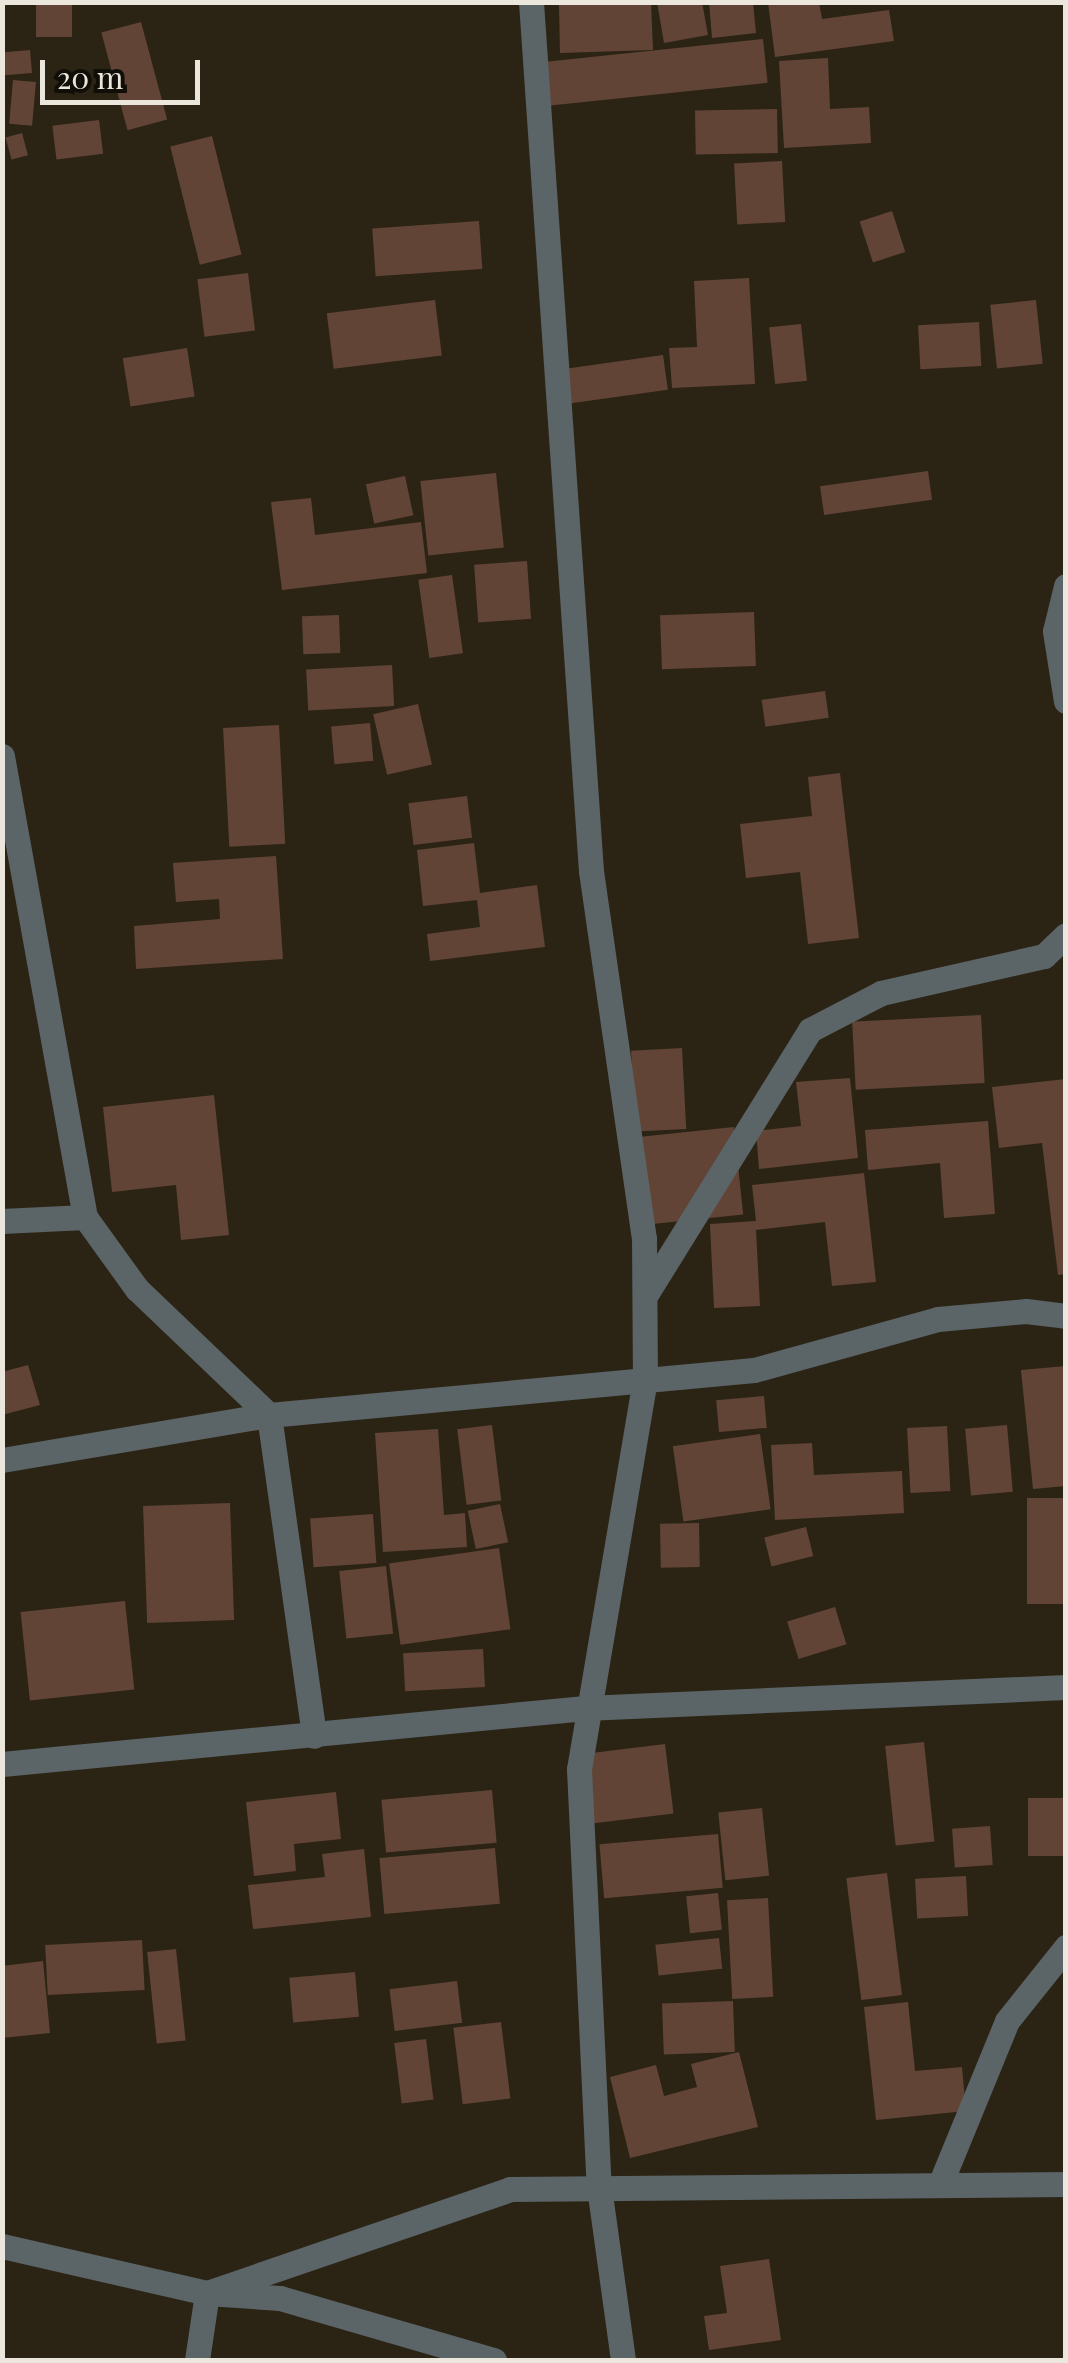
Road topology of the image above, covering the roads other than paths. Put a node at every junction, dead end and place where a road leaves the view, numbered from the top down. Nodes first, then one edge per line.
1 (532, 2) edge
2 (1066, 586) edge
3 (1066, 701) edge
4 (2, 756) edge
5 (1066, 935) edge
6 (85, 1217) junction
7 (2, 1221) edge
8 (644, 1298) junction
9 (1066, 1316) edge
10 (645, 1379) junction
11 (268, 1415) junction
12 (2, 1460) edge
13 (1066, 1688) edge
14 (585, 1708) junction
15 (314, 1736) junction
16 (2, 1764) edge
17 (1066, 1947) edge
18 (941, 2182) junction
19 (1066, 2184) edge
20 (599, 2186) junction
21 (2, 2246) edge
22 (207, 2292) junction
23 (197, 2360) edge
24 (494, 2360) edge
25 (623, 2360) edge

1 - 8 street
2 - 3 street
4 - 6 street
5 - 8 street
6 - 7 street
6 - 11 street
8 - 10 street
9 - 10 street
10 - 11 street
10 - 14 street
11 - 12 street
11 - 15 street
13 - 14 street
14 - 15 street
14 - 20 street
15 - 16 street
17 - 18 street
18 - 19 street
18 - 20 street
20 - 22 street
20 - 25 street
21 - 22 street
22 - 23 street
22 - 24 street

